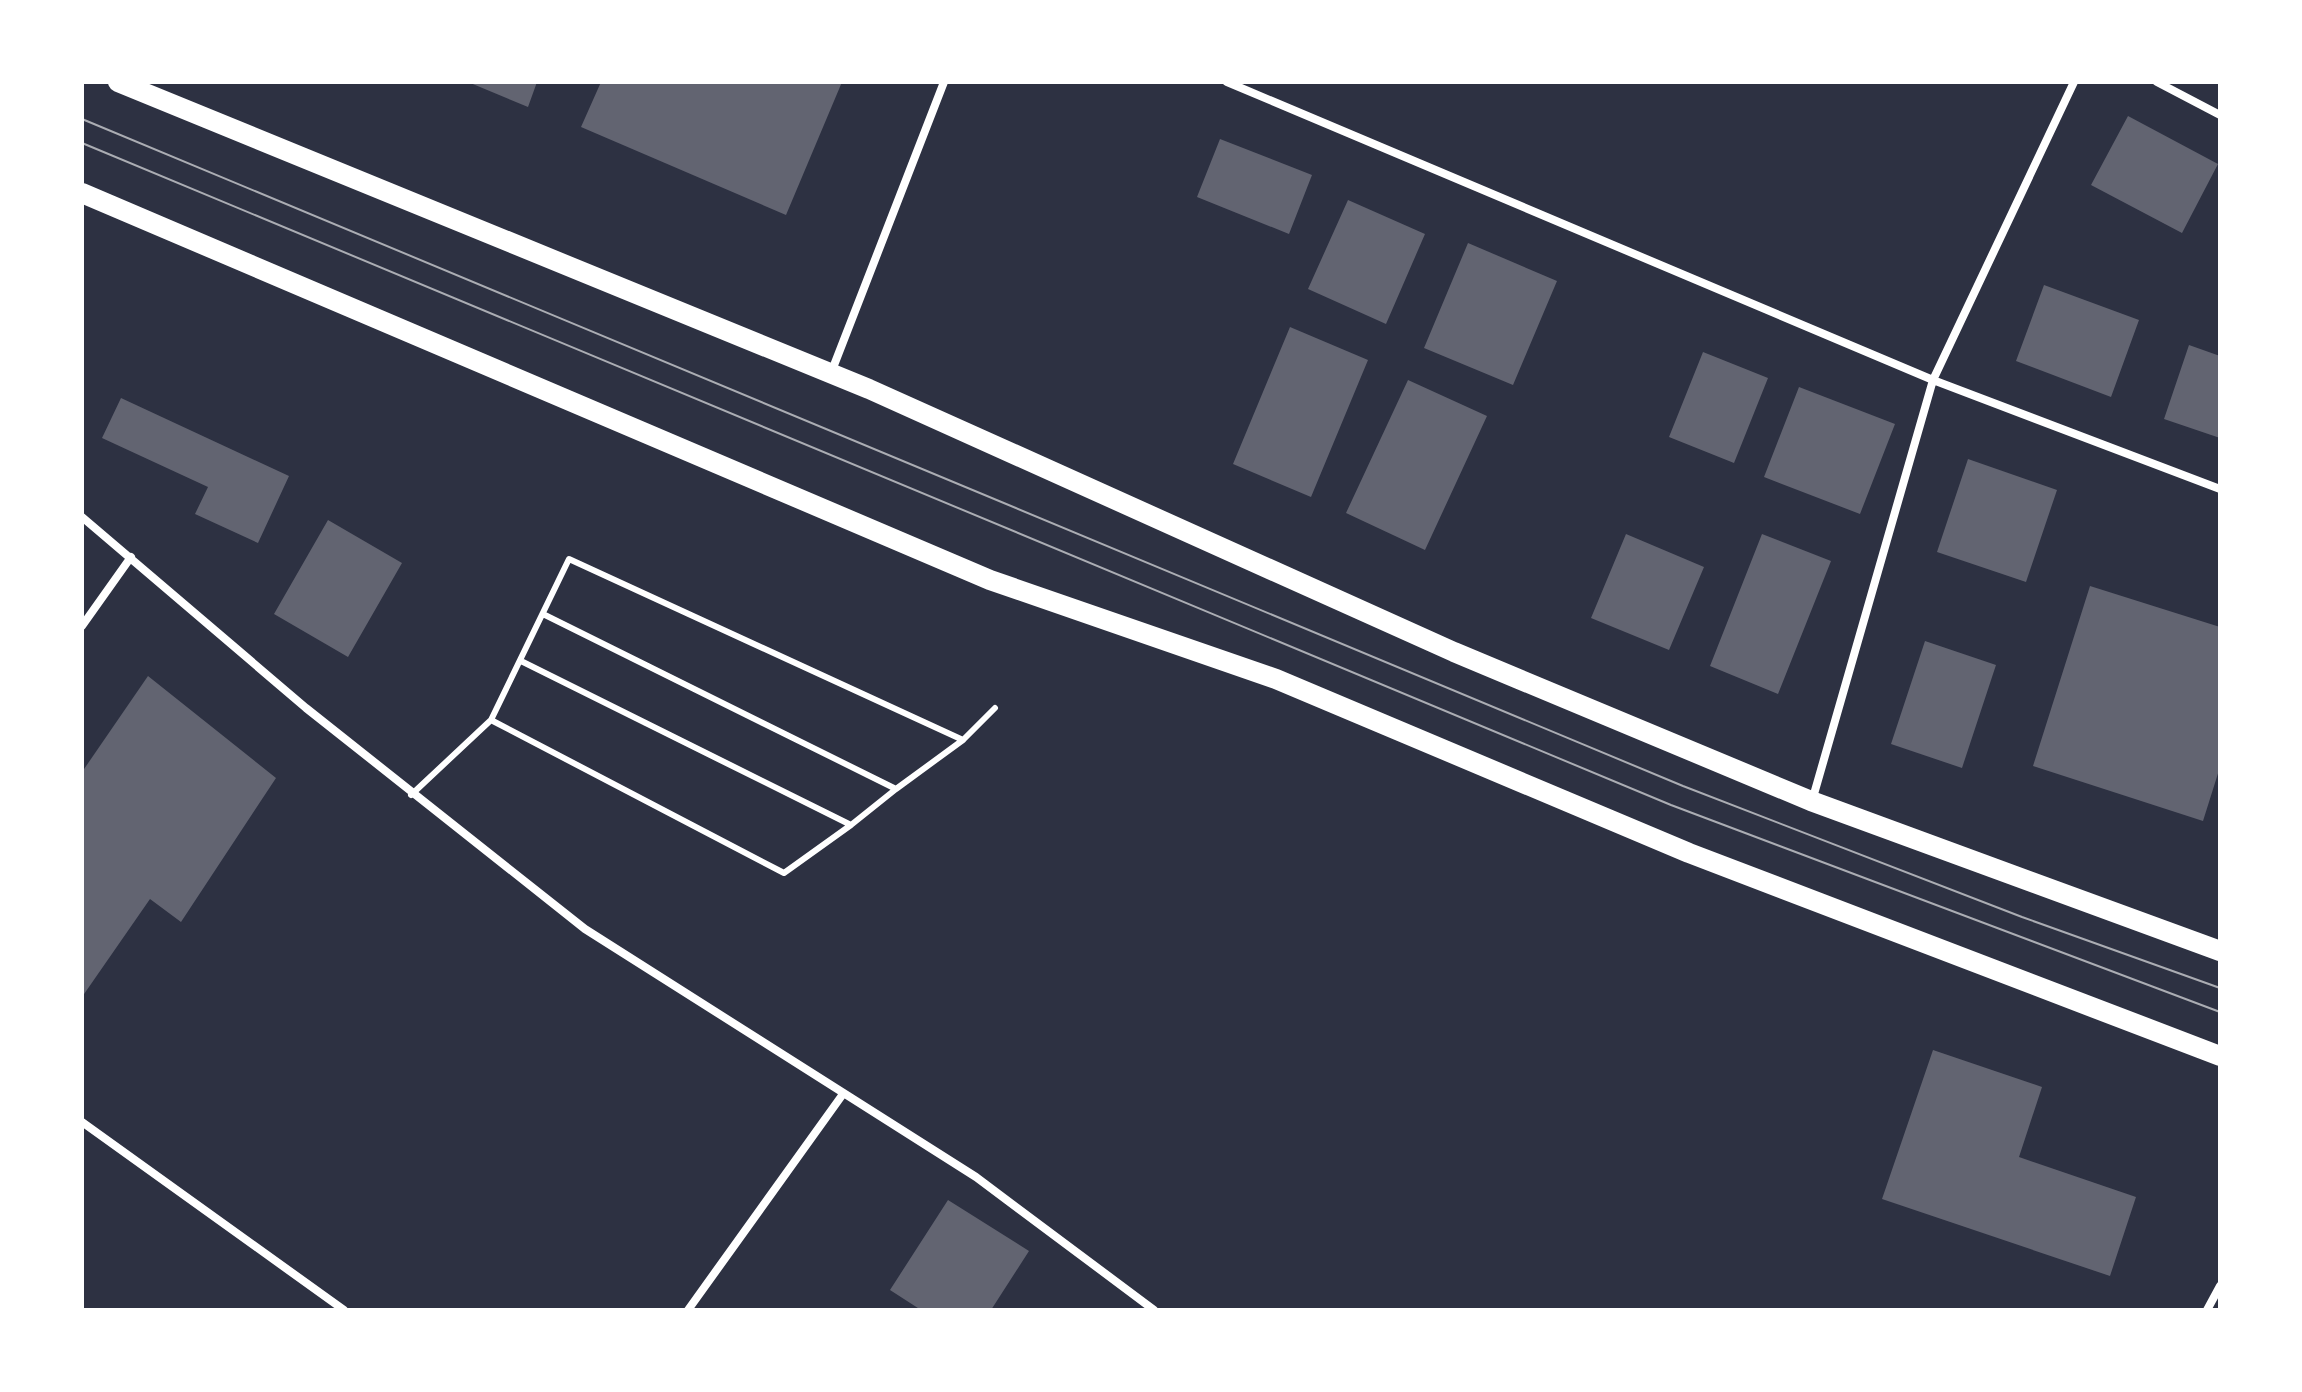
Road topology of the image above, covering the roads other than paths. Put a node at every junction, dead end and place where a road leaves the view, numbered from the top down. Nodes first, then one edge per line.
1 (118, 82) edge
2 (944, 82) edge
3 (1227, 82) edge
4 (2074, 82) edge
5 (2157, 82) edge
6 (2220, 115) edge
7 (82, 193) edge
8 (830, 374) junction
9 (1933, 380) junction
10 (2220, 489) edge
11 (82, 517) edge
12 (131, 557) junction
13 (545, 615) junction
14 (82, 626) edge
15 (521, 661) junction
16 (995, 708) dead end
17 (491, 720) junction
18 (963, 740) junction
19 (896, 789) junction
20 (411, 795) junction
21 (1811, 801) junction
22 (851, 825) junction
23 (2220, 951) edge
24 (2220, 1056) edge
25 (843, 1094) junction
26 (82, 1122) edge
27 (2220, 1286) edge
28 (344, 1310) edge
29 (688, 1310) edge
30 (1154, 1310) edge
31 (2207, 1310) edge

1 - 8 main road
2 - 8 street
3 - 9 street
4 - 9 street
5 - 6 street
7 - 24 main road
8 - 21 main road
9 - 10 street
9 - 21 street
11 - 12 street
12 - 14 street
12 - 20 street
13 - 15 lane
13 - 18 lane
13 - 19 lane
15 - 17 lane
15 - 22 lane
16 - 18 lane
17 - 20 lane
17 - 22 lane
18 - 19 lane
19 - 22 lane
20 - 25 street
21 - 23 main road
25 - 29 street
25 - 30 street
26 - 28 street
27 - 31 street

